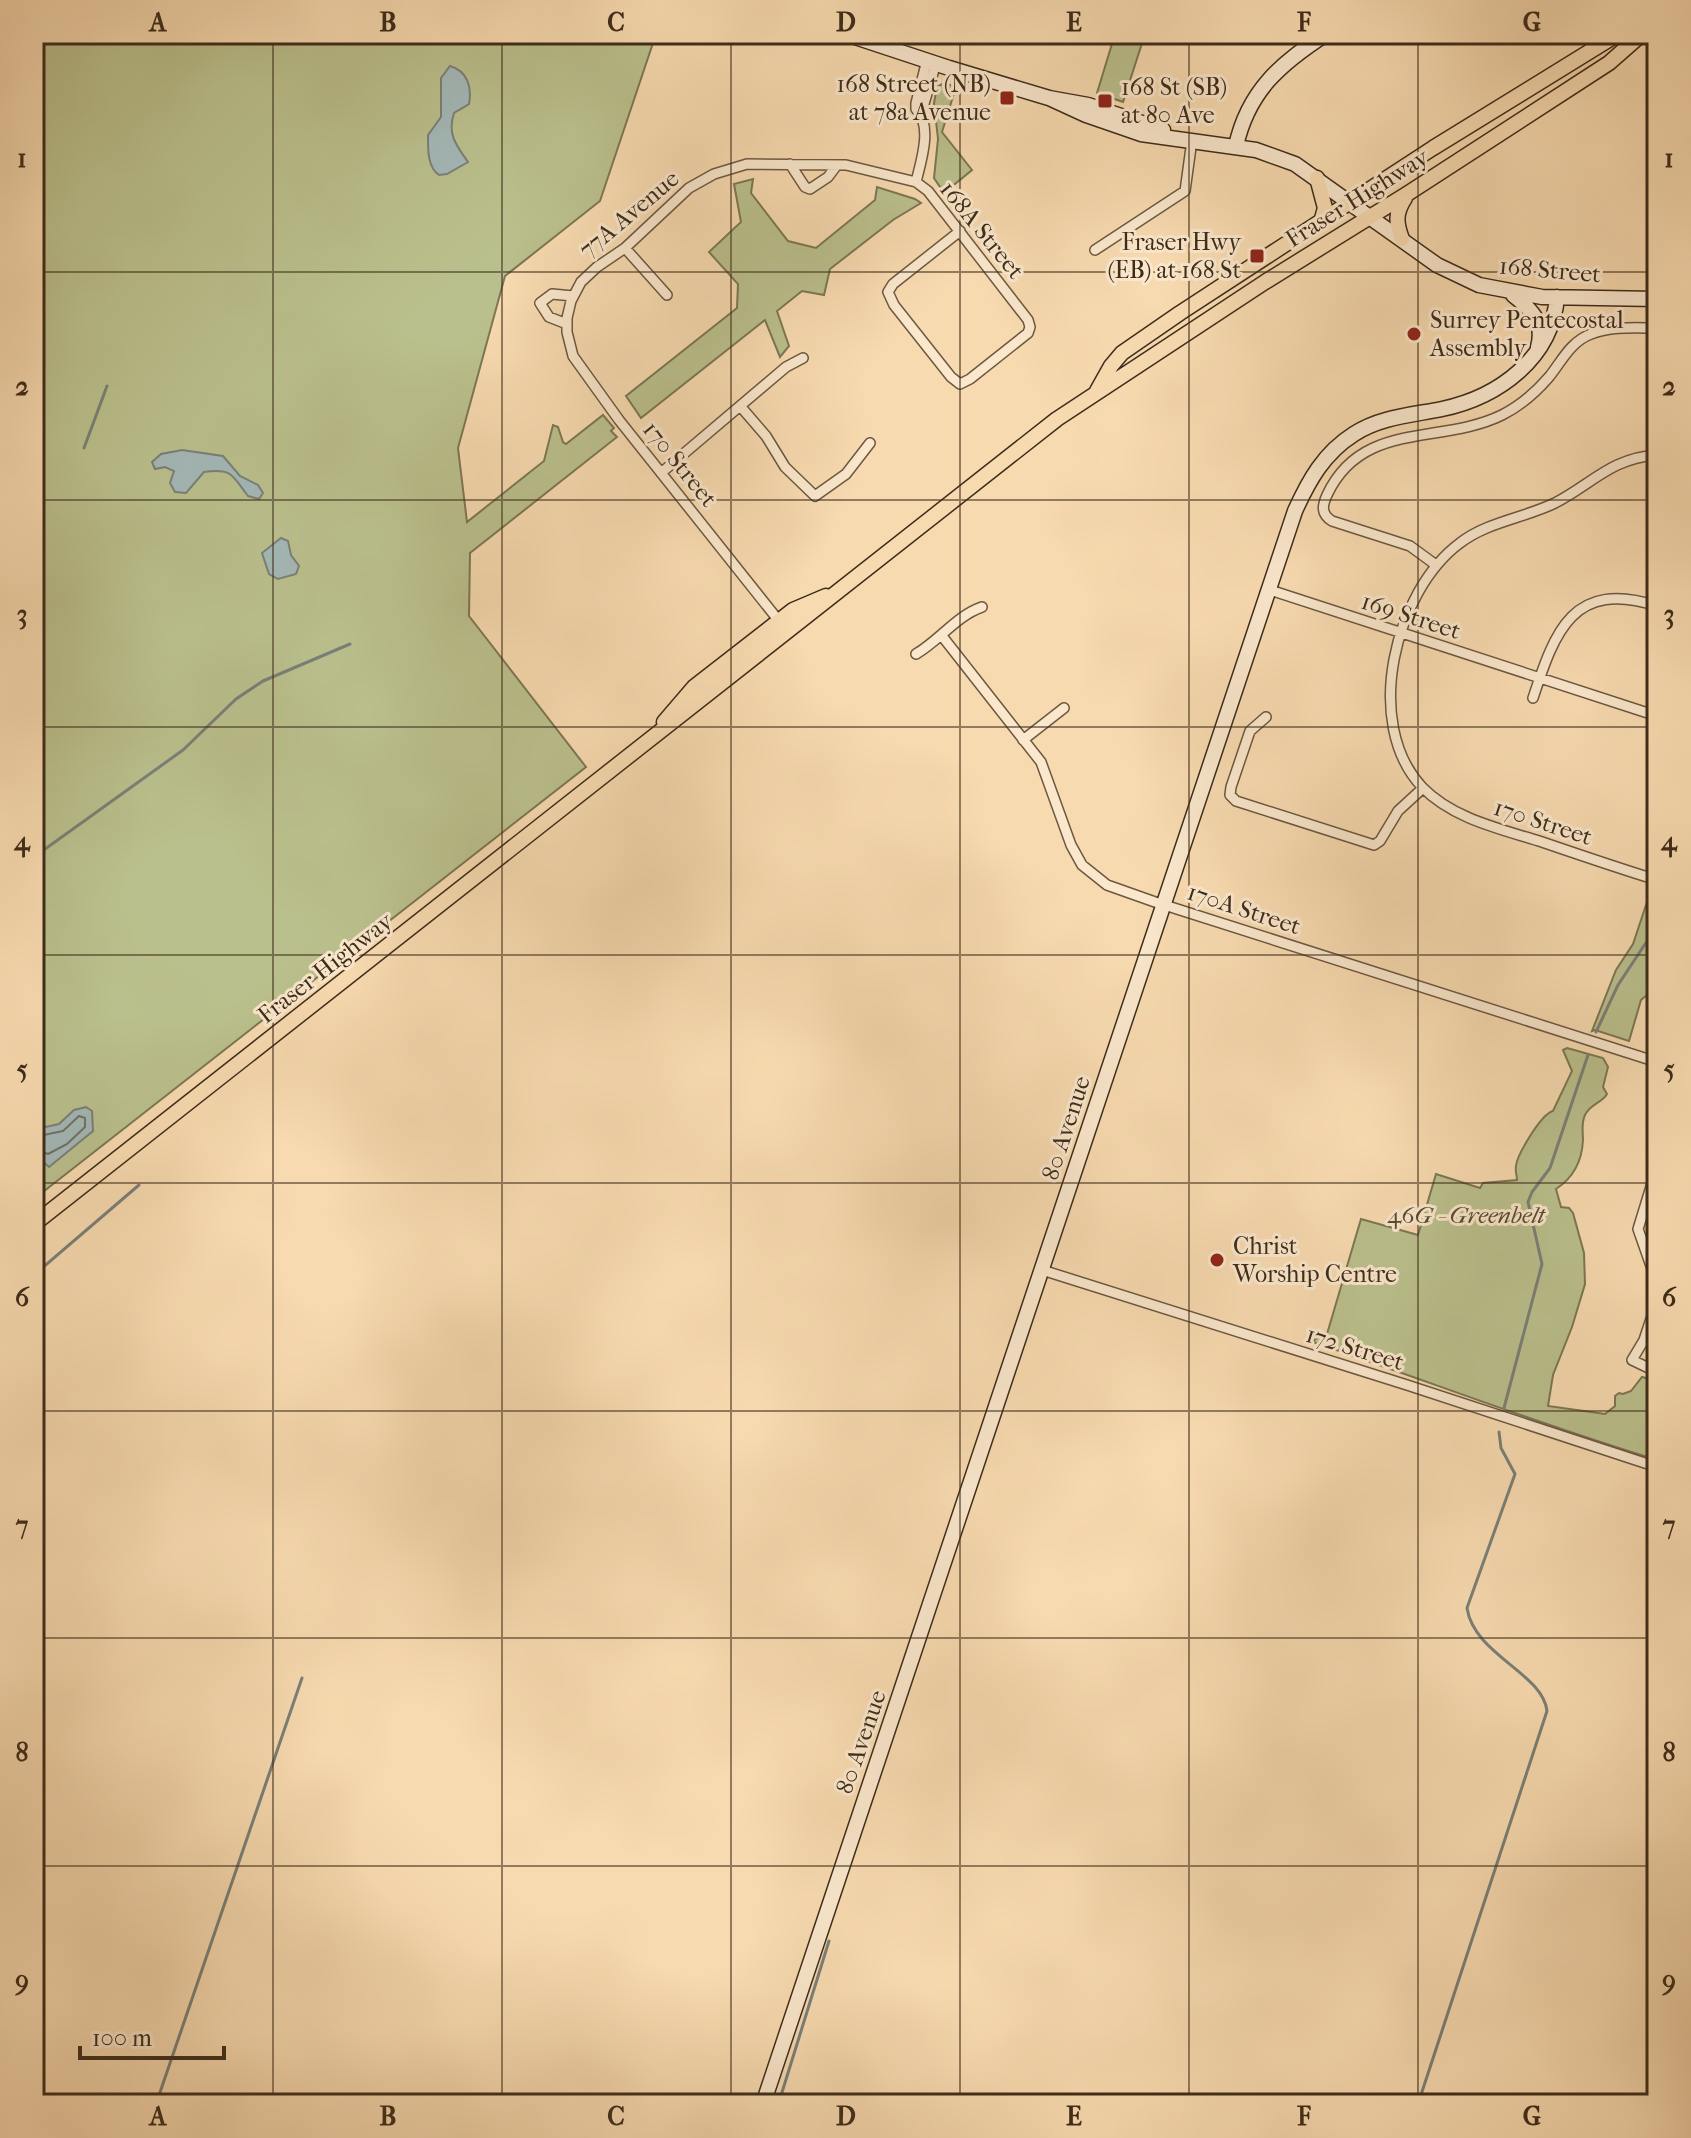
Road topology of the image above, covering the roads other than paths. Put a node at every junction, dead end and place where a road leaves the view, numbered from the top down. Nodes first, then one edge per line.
1 (846, 34) edge
2 (1618, 34) edge
3 (1642, 34) edge
4 (1320, 35) edge
5 (932, 62) junction
6 (1192, 140) junction
7 (1236, 146) junction
8 (747, 164) joint
9 (790, 164) junction
10 (837, 165) junction
11 (1317, 178) junction
12 (916, 182) junction
13 (1407, 194) junction
14 (1352, 202) junction
15 (1371, 216) junction
16 (1321, 222) junction
17 (960, 231) junction
18 (1402, 239) junction
19 (625, 248) junction
20 (1095, 250) dead end
21 (1510, 292) junction
22 (667, 295) dead end
23 (573, 296) junction
24 (1557, 297) junction
25 (1657, 299) edge
26 (567, 324) junction
27 (1657, 328) edge
28 (1537, 353) junction
29 (803, 358) dead end
30 (1094, 395) junction
31 (741, 407) junction
32 (870, 443) dead end
33 (1657, 455) edge
34 (661, 473) junction
35 (1436, 565) junction
36 (846, 588) junction
37 (1270, 590) junction
38 (1657, 606) edge
39 (982, 607) dead end
40 (779, 621) junction
41 (1402, 634) junction
42 (942, 636) junction
43 (740, 652) junction
44 (916, 654) dead end
45 (1539, 679) junction
46 (712, 693) junction
47 (1533, 698) dead end
48 (1064, 708) dead end
49 (1657, 716) edge
50 (1266, 717) dead end
51 (1023, 740) junction
52 (643, 746) junction
53 (1423, 788) junction
54 (1657, 880) edge
55 (1164, 904) junction
56 (1657, 1062) edge
57 (1657, 1167) edge
58 (34, 1224) edge
59 (1042, 1270) junction
60 (1656, 1276) edge
61 (1657, 1301) edge
62 (1657, 1372) edge
63 (1657, 1467) edge
64 (763, 2104) edge

1 - 5 main road, 168 Street
2 - 14 main road, Fraser Highway
3 - 13 main road, Fraser Highway
4 - 7 main road
5 - 6 main road, 168 Street
5 - 12 street
6 - 7 main road, 168 Street
6 - 20 street
7 - 11 main road, 168 Street
8 - 9 street, 168A Street
8 - 19 street, 77A Avenue
9 - 10 street, 168A Street
9 - 10 street
10 - 12 street, 168A Street
11 - 14 main road, 168 Street
11 - 16 main road
12 - 17 street, 168A Street
13 - 15 main road, Fraser Highway
13 - 18 main road
14 - 15 main road, 168 Street
14 - 16 main road, Fraser Highway
15 - 18 main road, 168 Street
15 - 30 main road, Fraser Highway
16 - 30 main road, Fraser Highway
17 - 17 street, 168A Street
18 - 21 main road, 168 Street
19 - 22 street
19 - 23 street, 77A Avenue
21 - 24 main road, 168 Street
21 - 28 main road
23 - 26 street, 77A Avenue
23 - 26 street
24 - 25 main road, 168 Street
24 - 28 main road, 80 Avenue
26 - 34 street, 170 Street
27 - 35 street
28 - 37 main road, 80 Avenue
29 - 31 street
30 - 36 main road, Fraser Highway
31 - 32 street
31 - 34 street
33 - 35 street
34 - 40 street, 170 Street
35 - 41 street, 170 Street
36 - 40 main road, Fraser Highway
36 - 46 main road, Fraser Highway
37 - 41 street, 169 Street
37 - 55 main road, 80 Avenue
38 - 45 street
39 - 42 street
40 - 43 main road, Fraser Highway
41 - 45 street, 169 Street
41 - 53 street, 170 Street
42 - 44 street
42 - 51 street, 170A Street
43 - 46 main road
43 - 52 main road, Fraser Highway
45 - 47 street
45 - 49 street, 169 Street
46 - 52 main road, Fraser Highway
48 - 51 street
50 - 53 street
51 - 55 street, 170A Street
52 - 58 main road, Fraser Highway
53 - 54 street, 170 Street
55 - 56 street, 170A Street
55 - 59 main road, 80 Avenue
57 - 60 street
59 - 63 street, 172 Street
59 - 64 main road, 80 Avenue
61 - 62 street

